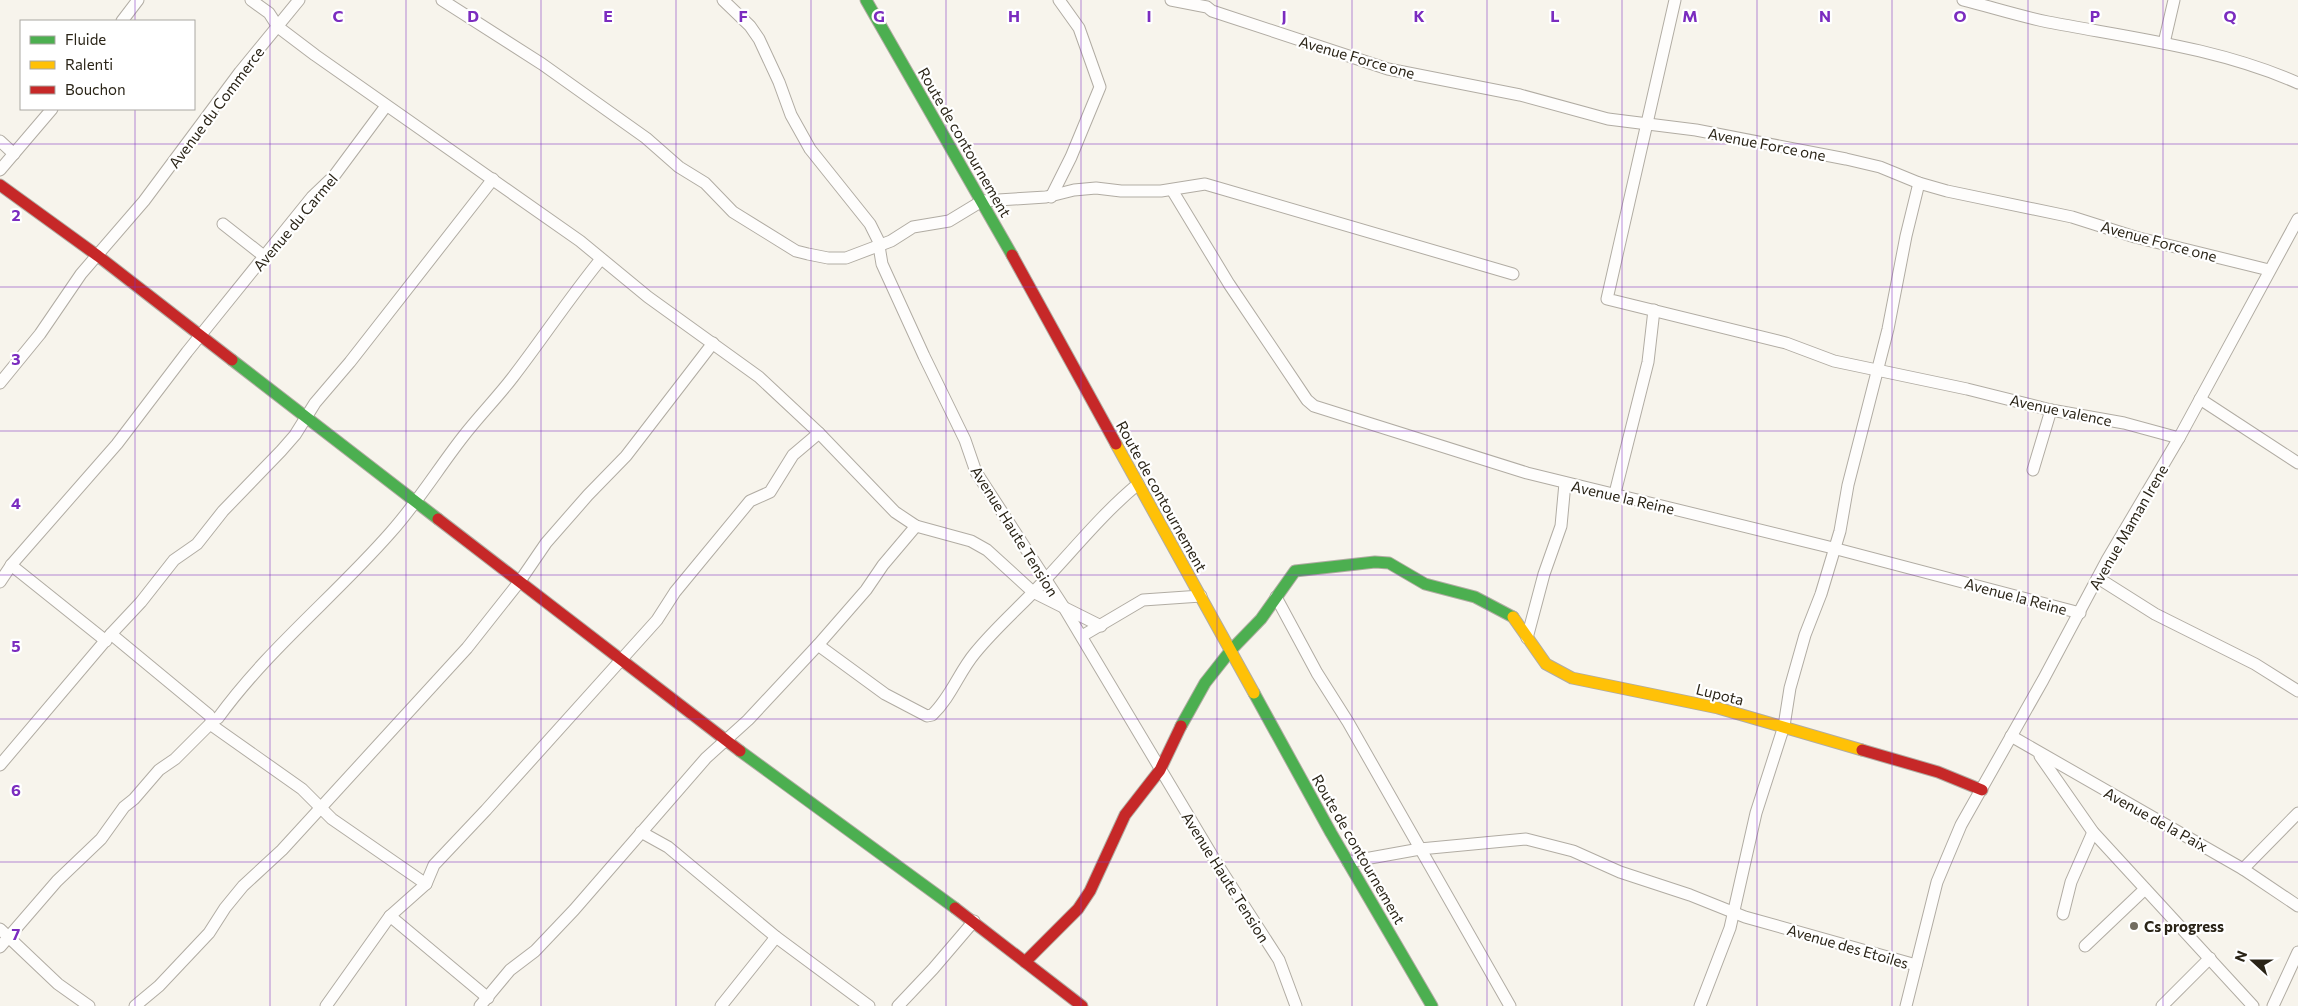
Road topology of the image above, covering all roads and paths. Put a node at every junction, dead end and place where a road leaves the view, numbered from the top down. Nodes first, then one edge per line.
1 (138, 0) edge
2 (251, 0) edge
3 (299, 0) edge
4 (442, 0) edge
5 (723, 0) edge
6 (866, 0) edge
7 (1059, 0) edge
8 (1171, 0) edge
9 (1675, 0) edge
10 (1963, 0) edge
11 (2174, 0) edge
12 (1207, 4) edge
13 (123, 20) edge
14 (278, 27) junction
15 (2164, 43) junction
16 (2298, 84) edge
17 (386, 106) junction
18 (51, 110) edge
19 (1646, 123) junction
20 (0, 141) edge
21 (14, 154) junction
22 (0, 170) edge
23 (493, 179) junction
24 (1919, 183) junction
25 (0, 185) edge
26 (1172, 190) junction
27 (1051, 196) junction
28 (982, 201) junction
29 (2298, 219) edge
30 (223, 224) dead end
31 (2293, 240) edge
32 (879, 246) junction
33 (98, 256) junction
34 (265, 258) junction
35 (601, 259) junction
36 (2270, 270) junction
37 (1513, 274) dead end
38 (1654, 310) junction
39 (201, 336) junction
40 (713, 343) junction
41 (1878, 370) junction
42 (0, 383) edge
43 (2200, 399) junction
44 (2050, 410) junction
45 (306, 417) junction
46 (819, 433) junction
47 (2179, 438) junction
48 (2298, 463) edge
49 (2033, 470) dead end
50 (1565, 483) junction
51 (1138, 484) junction
52 (1615, 493) junction
53 (416, 501) junction
54 (916, 526) junction
55 (1833, 548) junction
56 (8, 564) edge
57 (2098, 578) junction
58 (1045, 580) junction
59 (520, 581) junction
60 (0, 582) edge
61 (1033, 592) junction
62 (1202, 596) junction
63 (1276, 598) junction
64 (1063, 606) junction
65 (2080, 613) junction
66 (1101, 626) junction
67 (1082, 636) junction
68 (108, 637) junction
69 (1527, 638) junction
70 (818, 645) junction
71 (1231, 650) junction
72 (622, 658) junction
73 (2298, 691) edge
74 (212, 723) junction
75 (1784, 726) junction
76 (2010, 736) junction
77 (726, 741) junction
78 (2038, 753) junction
79 (0, 765) edge
80 (1160, 770) junction
81 (1982, 790) junction
82 (320, 808) junction
83 (2298, 813) edge
84 (641, 832) junction
85 (2093, 832) junction
86 (1420, 848) junction
87 (1348, 862) junction
88 (2243, 869) junction
89 (426, 884) junction
90 (2145, 888) junction
91 (2298, 906) edge
92 (1734, 912) junction
93 (2063, 914) dead end
94 (390, 916) junction
95 (974, 921) junction
96 (4, 933) edge
97 (776, 937) junction
98 (2085, 946) dead end
99 (0, 947) edge
100 (2298, 952) edge
101 (2210, 958) junction
102 (1025, 962) junction
103 (1916, 965) junction
104 (484, 1002) edge
105 (90, 1006) edge
106 (135, 1006) edge
107 (326, 1006) edge
108 (721, 1006) edge
109 (870, 1006) edge
110 (898, 1006) edge
111 (1082, 1006) edge
112 (1296, 1006) edge
113 (1432, 1006) edge
114 (1510, 1006) edge
115 (1700, 1006) edge
116 (1906, 1006) edge
117 (2162, 1006) edge
118 (2253, 1006) edge
119 (2273, 1006) edge

1 - 13 street
2 - 14 street
3 - 14 street, Avenue du Commerce
4 - 32 street
5 - 32 street, Avenue Haute Tension
6 - 28 street, Route de contournement
7 - 27 street
8 - 12 street, Avenue Force one
9 - 19 street
10 - 15 street
11 - 15 street
12 - 19 street, Avenue Force one
14 - 17 street
14 - 33 street, Avenue du Commerce
15 - 16 street
17 - 23 street
17 - 34 street, Avenue du Carmel
18 - 21 street
19 - 24 street, Avenue Force one
19 - 38 street, Avenue valence
20 - 21 street
21 - 22 street
23 - 35 street
23 - 45 street
24 - 36 street, Avenue Force one
24 - 41 street
25 - 33 street
26 - 27 street
26 - 37 street
26 - 50 street, Avenue la Reine
27 - 28 street
28 - 32 street
28 - 51 street, Route de contournement
29 - 31 street, Avenue Maman Irene
30 - 34 street
31 - 36 street, Avenue Maman Irene
32 - 58 street, Avenue Haute Tension
33 - 39 street
33 - 42 street, Avenue du Commerce
34 - 39 street, Avenue du Carmel
35 - 40 street
35 - 53 street
36 - 43 street, Avenue Maman Irene
38 - 41 street, Avenue valence
38 - 52 street
39 - 45 street
39 - 56 street, Avenue du Carmel
40 - 46 street
40 - 59 street
41 - 44 street, Avenue valence
41 - 55 street
43 - 47 street, Avenue Maman Irene
43 - 48 street
44 - 47 street, Avenue valence
44 - 49 street
45 - 53 street
45 - 68 street
46 - 54 street
46 - 72 street
47 - 57 street, Avenue Maman Irene
50 - 52 street, Avenue la Reine
50 - 69 street
51 - 58 street
51 - 62 street, Route de contournement
52 - 55 street, Avenue la Reine
53 - 59 street
53 - 74 street
54 - 61 street
54 - 70 street
55 - 65 street, Avenue la Reine
55 - 75 street
56 - 60 street, Avenue du Carmel
56 - 68 street
57 - 65 street, Avenue Maman Irene
57 - 73 street
58 - 61 street
58 - 64 street, Avenue Haute Tension
59 - 72 street
59 - 82 street
61 - 64 street
61 - 70 street
62 - 66 street
62 - 71 street, Route de contournement
63 - 69 street, Lupota
63 - 71 street, Lupota
63 - 86 street
64 - 66 street
64 - 67 street, Avenue Haute Tension
65 - 76 street, Avenue Maman Irene
66 - 67 street
67 - 80 street, Avenue Haute Tension
68 - 74 street
68 - 79 street
69 - 75 street, Lupota
70 - 77 street
71 - 80 street, Lupota
71 - 87 street, Route de contournement
72 - 77 street
72 - 89 street
74 - 82 street
74 - 96 street
75 - 81 street, Lupota
75 - 92 street
76 - 78 street, Avenue de la Paix
76 - 81 street, Avenue Maman Irene
77 - 84 street
77 - 95 street
78 - 85 street
78 - 88 street, Avenue de la Paix
80 - 102 street, Lupota
80 - 112 street, Avenue Haute Tension
81 - 103 street, Avenue Maman Irene
82 - 89 street
82 - 106 street
83 - 88 street
84 - 97 street
84 - 104 street
85 - 90 street
85 - 93 street
86 - 87 street, Avenue des Etoiles
86 - 92 street, Avenue des Etoiles
86 - 114 street
87 - 113 street, Route de contournement
88 - 91 street, Avenue de la Paix
89 - 94 street
90 - 98 street
90 - 101 street
92 - 103 street, Avenue des Etoiles
92 - 115 street
94 - 104 street
94 - 107 street
95 - 102 street
95 - 110 street
96 - 99 street
96 - 105 street
97 - 108 street
97 - 109 street
100 - 119 street
101 - 117 street
101 - 118 street
102 - 111 street
103 - 116 street, Avenue Maman Irene

